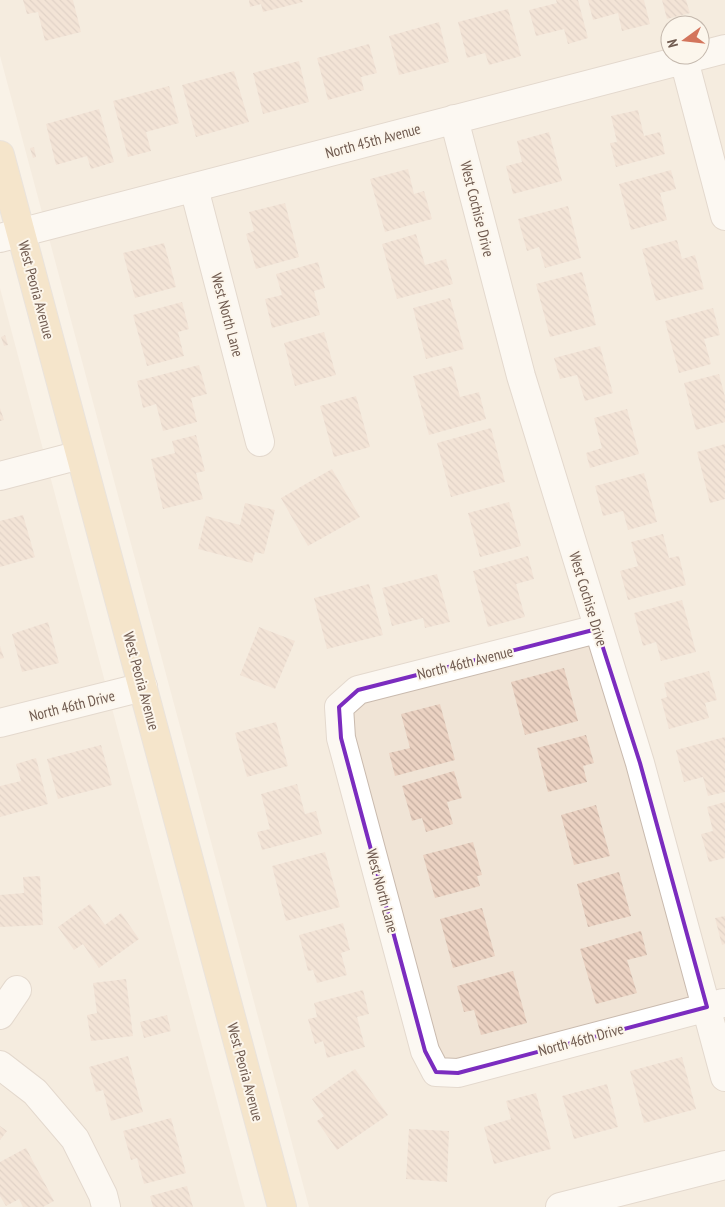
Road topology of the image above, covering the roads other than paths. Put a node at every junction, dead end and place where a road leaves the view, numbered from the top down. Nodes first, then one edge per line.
1 (725, 49) edge
2 (710, 53) edge
3 (665, 65) edge
4 (685, 65) edge
5 (454, 119) junction
6 (0, 155) edge
7 (194, 188) junction
8 (725, 216) edge
9 (10, 236) edge
10 (260, 442) dead end
11 (80, 455) junction
12 (0, 476) edge
13 (597, 629) junction
14 (143, 687) junction
15 (338, 707) joint
16 (0, 723) edge
17 (18, 990) dead end
18 (716, 1005) edge
19 (0, 1015) edge
20 (0, 1065) edge
21 (436, 1072) joint
22 (725, 1077) edge
23 (725, 1165) edge
24 (106, 1207) edge
25 (282, 1207) edge
26 (560, 1207) edge

1 - 2 street, North 45th Avenue
3 - 5 street, North 45th Avenue
4 - 8 street
5 - 7 street, North 45th Avenue
5 - 13 street, West Cochise Drive
6 - 9 main road, West Peoria Avenue
7 - 9 street, North 45th Avenue
7 - 10 street, West North Lane
9 - 11 main road, West Peoria Avenue
11 - 12 street
11 - 14 main road, West Peoria Avenue
13 - 15 street, North 46th Avenue
13 - 18 street, West Cochise Drive
14 - 16 street, North 46th Drive
14 - 25 main road, West Peoria Avenue
15 - 21 street, West North Lane
17 - 19 street
18 - 21 street, North 46th Drive
18 - 22 street, West Cochise Drive
20 - 24 street
23 - 26 street

